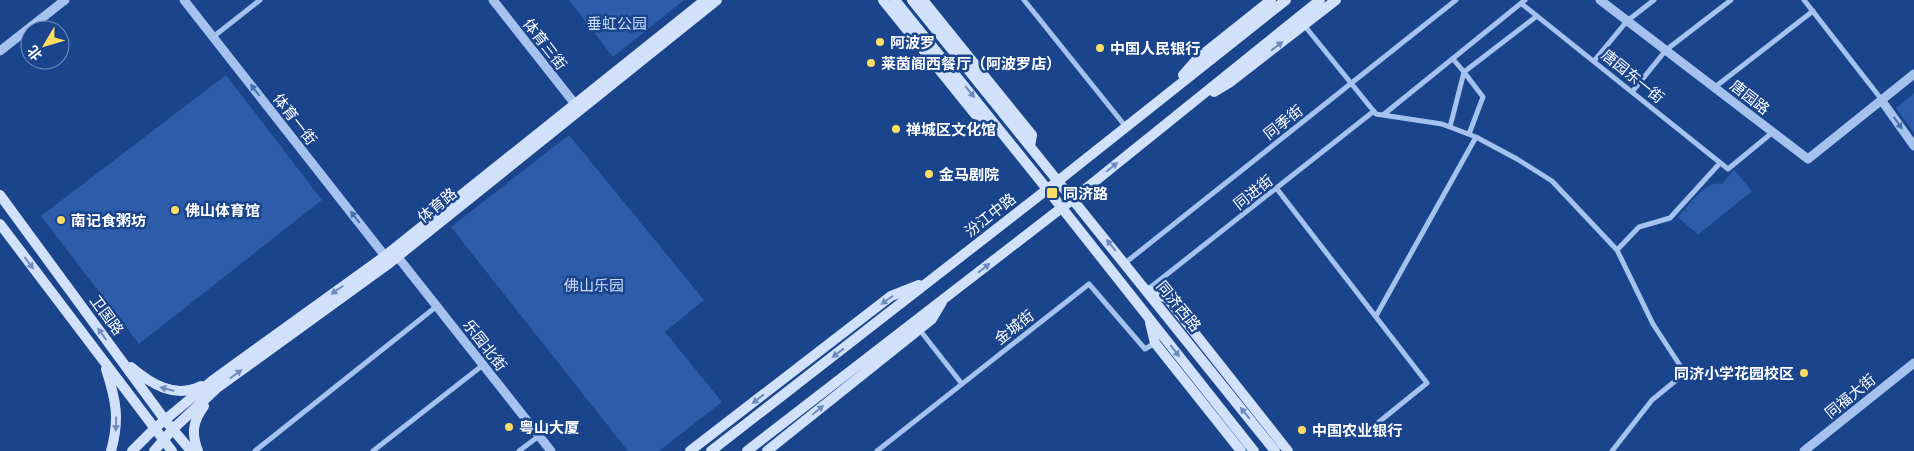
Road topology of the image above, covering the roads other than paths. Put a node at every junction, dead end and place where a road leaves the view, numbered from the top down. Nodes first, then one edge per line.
1 (65, 0) edge
2 (184, 0) edge
3 (260, 0) edge
4 (493, 0) edge
5 (705, 0) edge
6 (717, 0) edge
7 (883, 0) edge
8 (895, 0) edge
9 (912, 0) edge
10 (923, 0) edge
11 (1024, 0) edge
12 (1271, 0) edge
13 (1320, 0) edge
14 (1336, 0) edge
15 (1456, 0) edge
16 (1600, 0) edge
17 (1654, 0) edge
18 (1730, 0) edge
19 (1804, 0) edge
20 (1283, 1) edge
21 (1524, 2) edge
22 (1813, 11) junction
23 (1537, 16) junction
24 (1627, 21) junction
25 (1304, 25) junction
26 (213, 37) junction
27 (1666, 50) junction
28 (0, 51) edge
29 (1453, 59) junction
30 (1594, 61) junction
31 (1464, 72) junction
32 (1914, 74) edge
33 (1351, 83) junction
34 (1714, 87) junction
35 (1632, 92) junction
36 (1164, 97) junction
37 (1882, 101) junction
38 (575, 104) junction
39 (1374, 112) junction
40 (1179, 113) junction
41 (1383, 115) junction
42 (993, 121) junction
43 (1126, 127) junction
44 (1450, 127) junction
45 (1773, 132) junction
46 (1468, 134) junction
47 (1476, 137) junction
48 (1030, 146) junction
49 (1914, 146) edge
50 (1720, 162) junction
51 (1058, 181) junction
52 (1047, 189) junction
53 (1277, 189) junction
54 (0, 195) edge
55 (1073, 199) junction
56 (1062, 207) junction
57 (0, 224) edge
58 (1616, 250) junction
59 (386, 256) junction
60 (397, 256) junction
61 (1125, 263) junction
62 (931, 280) junction
63 (1147, 290) junction
64 (945, 297) junction
65 (437, 306) junction
66 (1148, 316) junction
67 (1376, 316) junction
68 (919, 330) junction
69 (1155, 343) junction
70 (117, 355) junction
71 (1914, 363) edge
72 (105, 364) junction
73 (483, 364) junction
74 (217, 381) junction
75 (962, 384) junction
76 (165, 420) junction
77 (154, 429) junction
78 (173, 429) junction
79 (1369, 430) dead end
80 (539, 436) junction
81 (163, 440) junction
82 (1253, 450) edge
83 (111, 451) edge
84 (132, 451) edge
85 (154, 451) edge
86 (172, 451) edge
87 (191, 451) edge
88 (198, 451) edge
89 (255, 451) edge
90 (373, 451) edge
91 (519, 451) edge
92 (551, 451) edge
93 (690, 451) edge
94 (711, 451) edge
95 (748, 451) edge
96 (767, 451) edge
97 (877, 451) edge
98 (1241, 451) edge
99 (1276, 451) edge
100 (1288, 451) edge
101 (1612, 451) edge
102 (1804, 451) edge

1 - 28 street
2 - 26 street, 体育一街
3 - 26 street
4 - 38 street, 体育三街
5 - 38 main road, 体育路
6 - 60 main road, 体育路
7 - 42 main road
8 -> 42 main road
9 - 48 main road
10 - 48 main road
11 - 43 street
12 - 36 main road
13 - 40 main road
14 - 25 main road
15 - 33 street, 同季街
16 - 24 street, 唐园路
17 - 24 street
18 - 27 street
19 - 22 street
20 - 36 main road, 汾江中路
21 - 23 street, 唐园东一街
21 - 29 street
22 - 34 street
22 - 37 street
23 - 30 street, 唐园东一街
23 - 31 street
24 - 27 street, 唐园路
24 - 30 street
25 - 33 street
40 -> 25 main road
59 -> 26 street, 体育一街
27 - 34 street, 唐园路
27 - 35 street
29 - 31 street
29 - 41 street
30 - 35 street, 唐园东一街
31 - 44 street
31 - 46 street
32 - 37 street
33 - 39 street
33 - 61 street, 同季街
34 - 45 street, 唐园路
35 - 50 street, 唐园东一街
36 - 43 main road, 汾江中路
37 - 45 street, 唐园路
37 -> 49 street
38 - 59 main road, 体育路
39 - 41 street
39 - 53 street, 同进街
55 -> 40 main road
41 - 44 street
42 - 52 main road
43 - 51 main road, 汾江中路
44 - 46 street
45 - 50 street, 唐园东一街
46 - 47 street
47 - 58 street
47 - 67 street
48 - 51 main road
50 - 58 street
51 - 52 main road, 汾江中路
51 - 55 main road, 同济西路
52 - 56 main road, 同济西路
52 - 62 main road, 汾江中路
53 - 63 street, 同进街
53 - 67 street
70 -> 54 main road, 卫国路
55 - 56 main road
61 -> 55 main road, 同济西路
64 -> 56 main road
56 - 66 main road, 同济西路
57 -> 72 main road
58 - 101 street
59 -> 74 main road, 体育路
60 - 65 street, 乐园北街
74 -> 60 main road, 体育路
61 - 63 main road, 同济西路
62 -> 93 main road
62 -> 94 main road, 汾江中路
99 -> 63 main road, 同济西路
63 - 100 main road
64 - 68 main road
64 - 95 main road
65 - 73 street, 乐园北街
65 - 89 street
66 - 69 main road
66 -> 82 main road, 同济西路
67 - 79 street
68 - 75 street
96 -> 68 main road
69 - 75 street, 金城街
69 - 98 main road
74 -> 70 main road
70 - 76 main road, 卫国路
71 - 102 street, 同福大街
72 - 77 main road
72 -> 83 main road
73 - 80 street, 乐园北街
73 - 90 street
74 - 76 main road
74 - 78 main road, 体育路
74 - 88 main road
75 - 97 street, 金城街
76 - 77 main road
76 - 78 main road, 卫国路
77 - 81 main road
77 - 84 main road
78 - 81 main road, 体育路
78 - 87 main road, 卫国路
80 - 91 street
80 - 92 street, 乐园北街
81 - 85 main road, 体育路
81 - 86 main road

